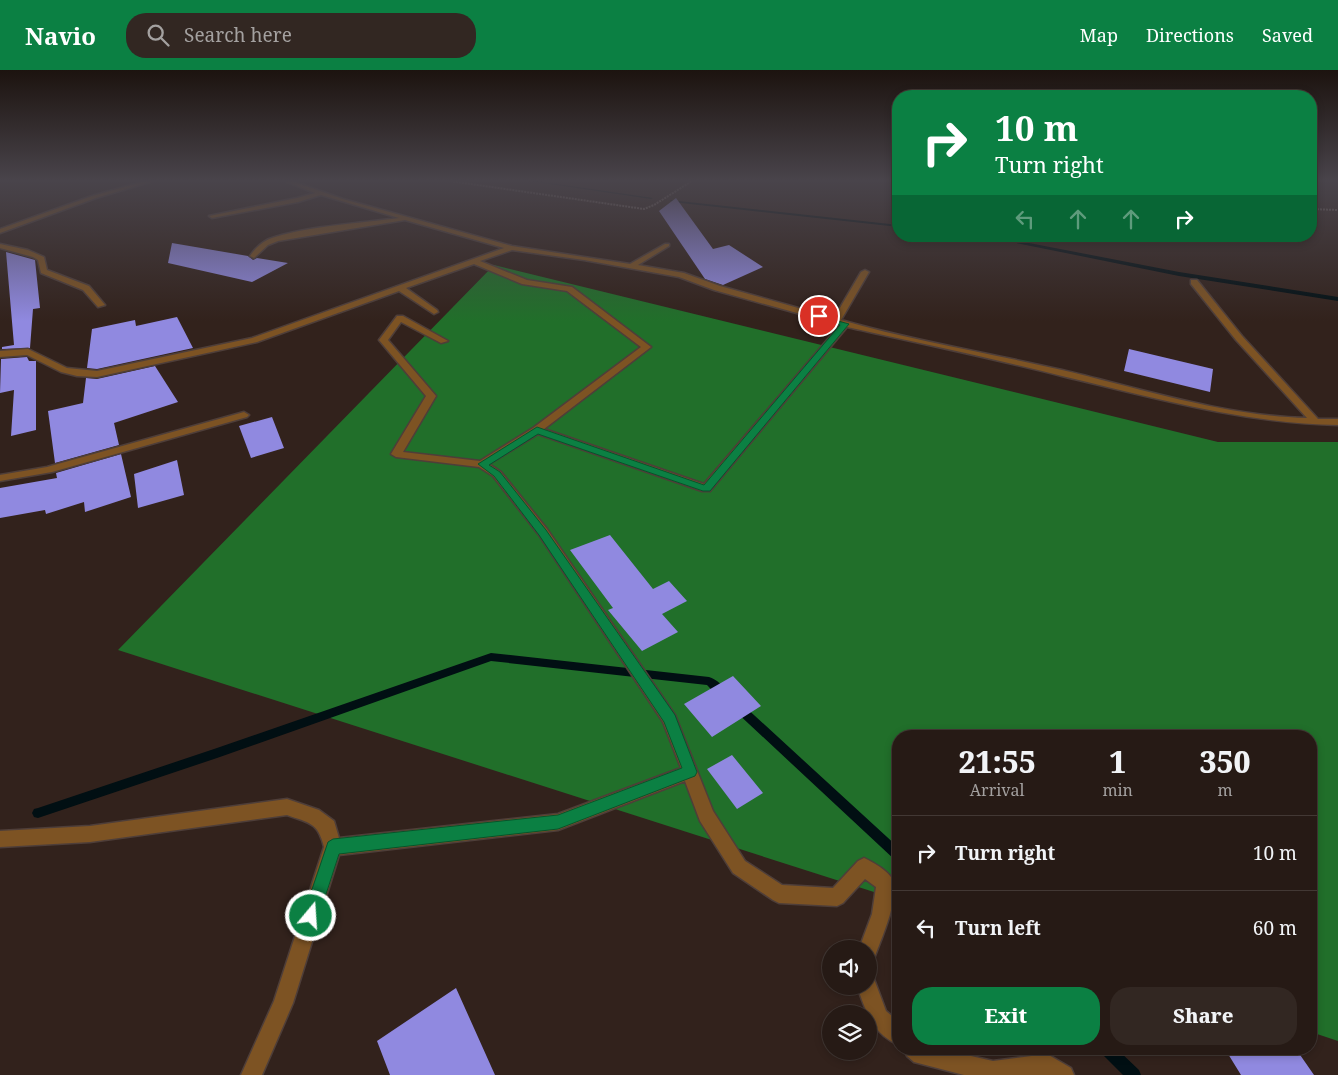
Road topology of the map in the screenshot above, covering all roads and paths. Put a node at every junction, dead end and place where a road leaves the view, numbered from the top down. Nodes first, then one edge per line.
1 (342, 228) edge
2 (438, 228) edge
3 (667, 245) dead end
4 (0, 246) edge
5 (511, 248) junction
6 (254, 256) dead end
7 (473, 261) junction
8 (632, 266) junction
9 (865, 272) dead end
10 (1194, 282) dead end
11 (399, 287) junction
12 (101, 304) dead end
13 (434, 312) dead end
14 (841, 323) junction
15 (444, 341) dead end
16 (0, 354) edge
17 (244, 415) dead end
18 (1316, 422) junction
19 (1338, 422) edge
20 (537, 430) junction
21 (482, 464) junction
22 (0, 478) edge
23 (690, 772) junction
24 (0, 839) edge
25 (333, 847) junction
26 (871, 940) edge
27 (870, 995) edge
28 (892, 1029) edge
29 (921, 1055) edge
30 (251, 1075) edge
31 (1064, 1075) edge

1 - 6 street
2 - 5 street
3 - 8 street
4 - 12 street
5 - 7 street
5 - 8 street
7 - 11 street
7 - 20 street
8 - 14 street
9 - 14 street
10 - 18 street
11 - 13 street
11 - 16 street
14 - 18 street
14 - 20 street
15 - 21 street
17 - 22 street
18 - 19 street
20 - 21 street
21 - 23 street
23 - 25 street
23 - 26 street
24 - 25 street
25 - 30 street
27 - 28 street
29 - 31 street

